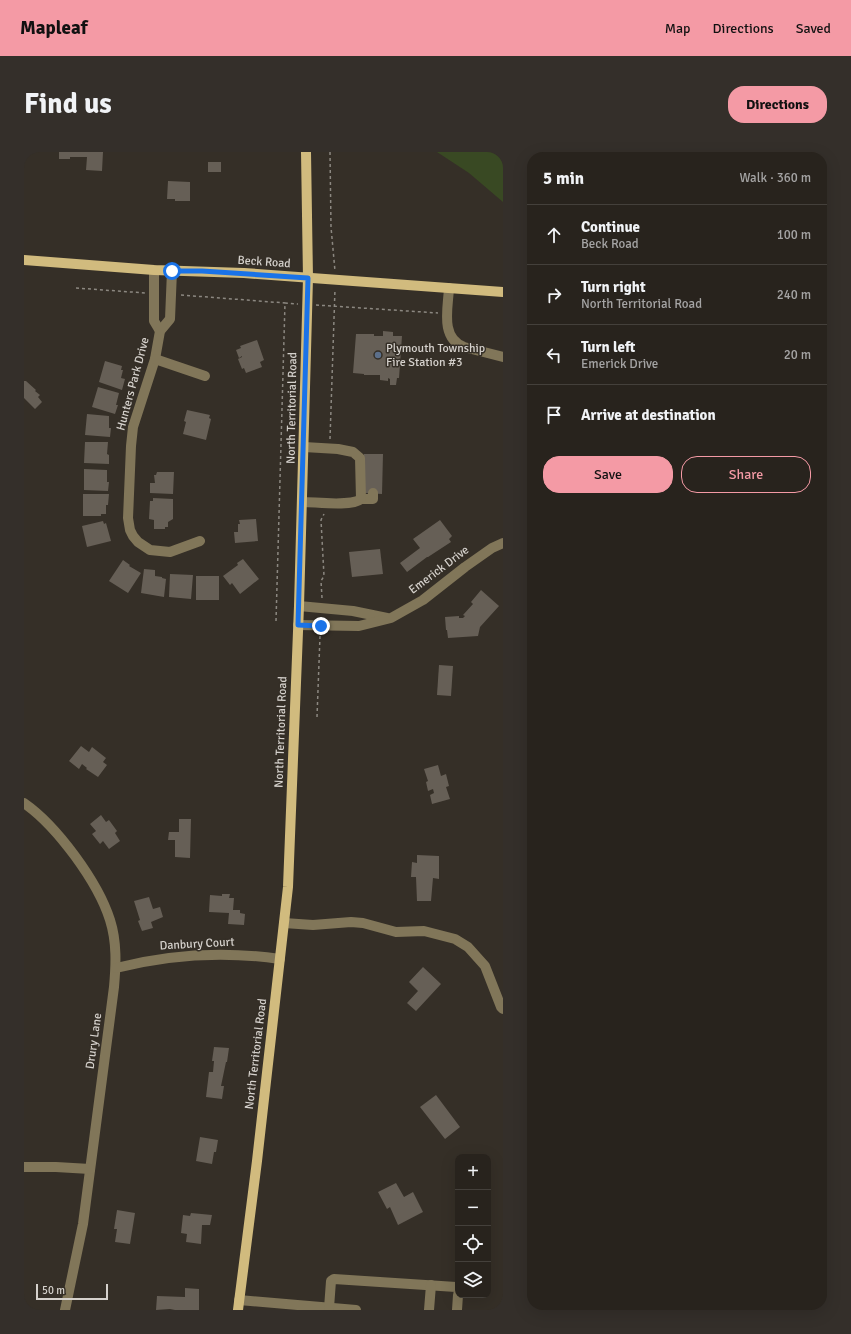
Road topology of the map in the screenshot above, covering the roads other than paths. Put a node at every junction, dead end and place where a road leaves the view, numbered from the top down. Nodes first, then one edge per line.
1 (306, 152) edge
2 (24, 260) edge
3 (154, 270) junction
4 (172, 271) junction
5 (308, 278) junction
6 (449, 288) junction
7 (503, 292) edge
8 (160, 331) junction
9 (503, 357) edge
10 (154, 359) junction
11 (205, 376) dead end
12 (304, 447) junction
13 (373, 493) dead end
14 (361, 499) junction
15 (303, 502) junction
16 (200, 541) dead end
17 (503, 543) edge
18 (299, 606) junction
19 (391, 618) junction
20 (298, 625) junction
21 (24, 803) edge
22 (284, 923) junction
23 (280, 959) junction
24 (116, 968) junction
25 (503, 1009) edge
26 (24, 1167) edge
27 (90, 1169) junction
28 (431, 1285) junction
29 (455, 1287) edge
30 (458, 1298) edge
31 (238, 1305) edge
32 (329, 1308) junction
33 (65, 1310) edge
34 (356, 1310) edge
35 (429, 1310) edge
36 (457, 1310) edge

1 - 5 main road, North Territorial Road
2 - 3 main road, Beck Road
3 - 4 main road, Beck Road
3 - 8 street, Hunters Park Drive
4 - 5 main road, Beck Road
4 - 8 street, Hunters Park Drive
5 - 6 main road, Beck Road
5 - 12 main road, North Territorial Road
6 - 7 main road, Beck Road
6 - 9 street
8 - 10 street, Hunters Park Drive
10 - 11 street
10 - 16 street, Hunters Park Drive
12 - 14 street
12 - 15 main road, North Territorial Road
13 - 14 street
14 - 15 street
15 - 18 main road, North Territorial Road
17 - 19 street, Emerick Drive
18 - 19 street
18 - 20 main road, North Territorial Road
19 - 20 street, Emerick Drive
20 - 22 main road, North Territorial Road
21 - 24 street, Drury Lane
22 - 23 main road, North Territorial Road
22 - 25 street
23 - 24 street, Danbury Court
23 - 31 main road, North Territorial Road
24 - 27 street, Drury Lane
26 - 27 street
27 - 33 street, Drury Lane
28 - 29 street
28 - 32 street
28 - 35 street
30 - 36 street
31 - 32 street
32 - 34 street

